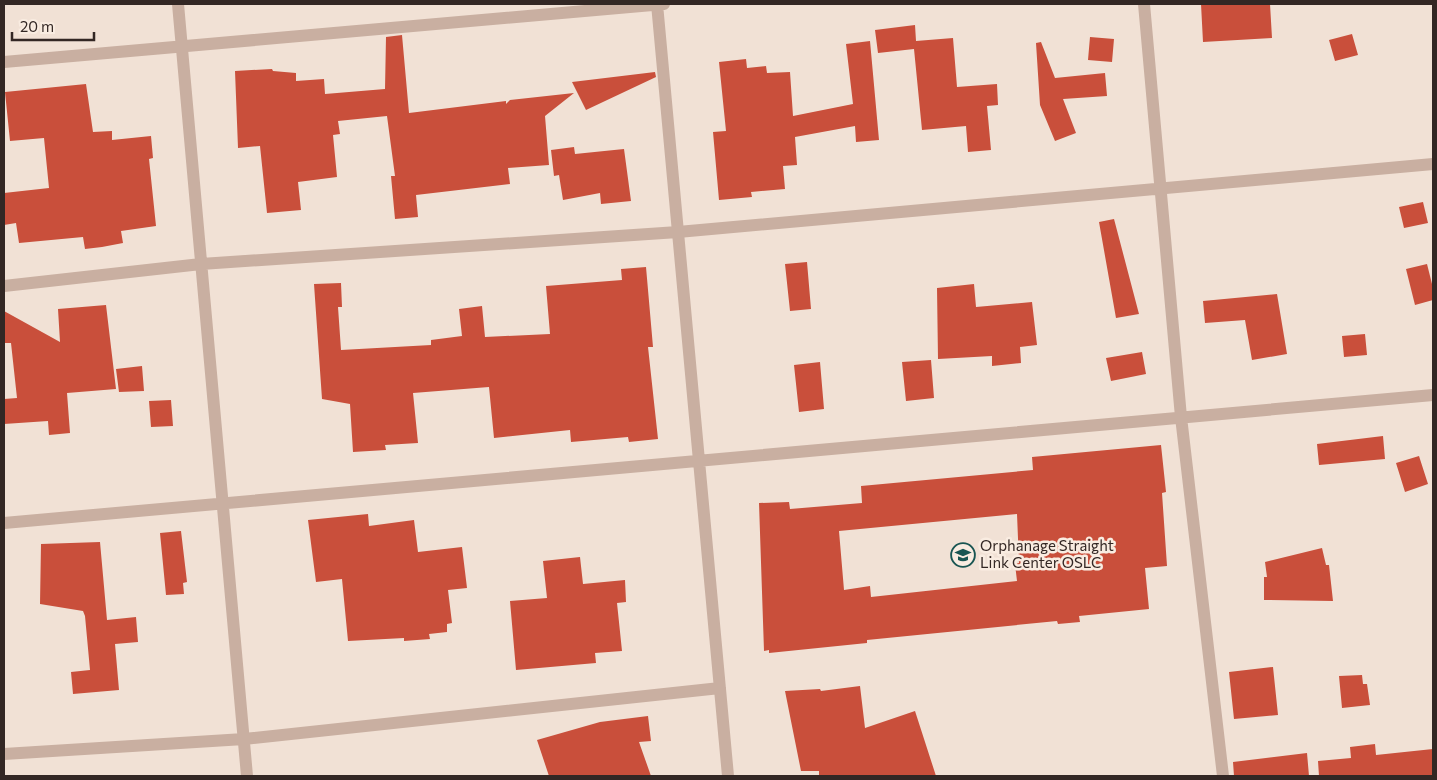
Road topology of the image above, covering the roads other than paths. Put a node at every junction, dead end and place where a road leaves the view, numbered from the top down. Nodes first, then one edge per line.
1 (178, 4) edge
2 (657, 4) edge
3 (665, 4) edge
4 (1144, 4) edge
5 (182, 45) junction
6 (4, 62) edge
7 (1433, 164) edge
8 (1161, 188) junction
9 (678, 232) junction
10 (201, 264) junction
11 (4, 286) edge
12 (1433, 395) edge
13 (1181, 417) junction
14 (699, 461) junction
15 (223, 503) junction
16 (4, 523) edge
17 (720, 688) junction
18 (244, 739) junction
19 (4, 754) edge
20 (247, 776) edge
21 (728, 776) edge
22 (1223, 776) edge

1 - 5 street
2 - 3 street
2 - 5 street
2 - 9 street
4 - 8 street
5 - 6 street
5 - 10 street
7 - 8 street
8 - 9 street
8 - 13 street
9 - 10 street
9 - 14 street
10 - 11 street
10 - 15 street
12 - 13 street
13 - 14 street
13 - 22 street
14 - 15 street
14 - 17 street
15 - 16 street
15 - 18 street
17 - 18 street
17 - 21 street
18 - 19 street
18 - 20 street

